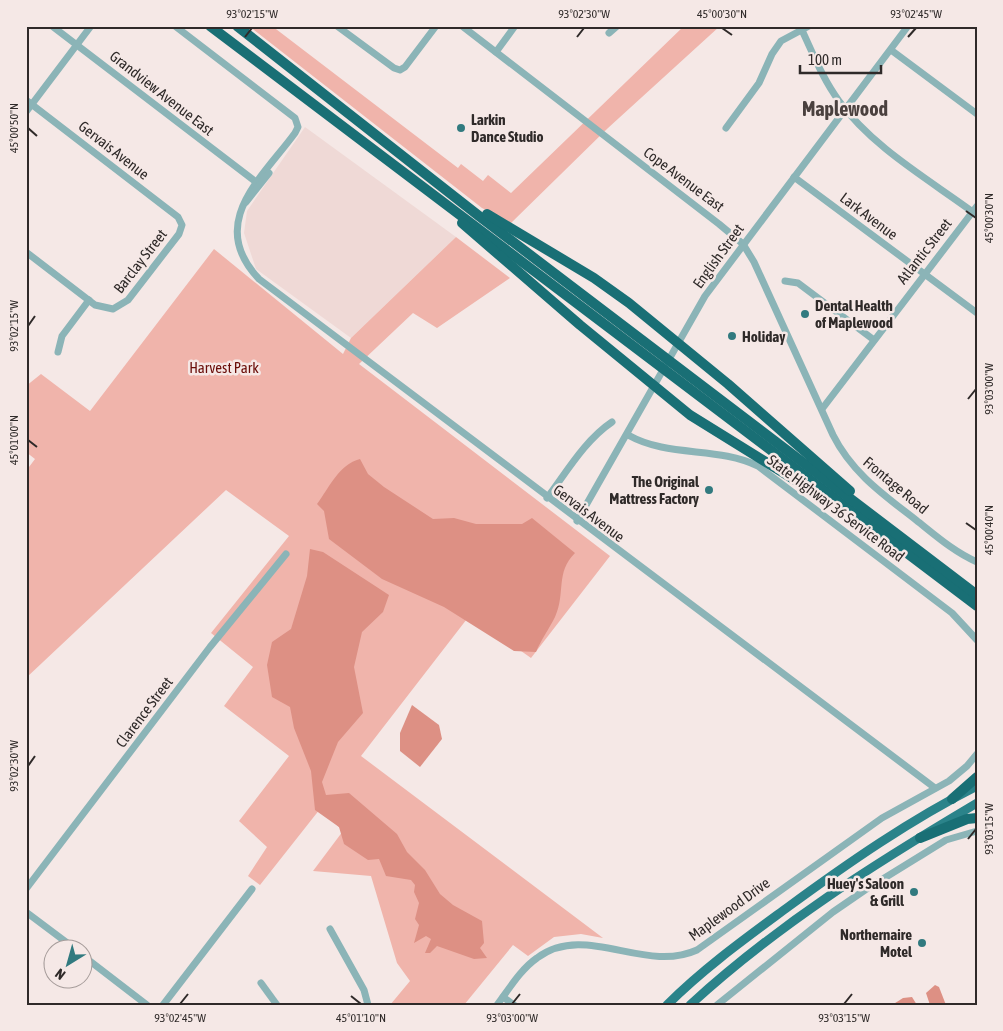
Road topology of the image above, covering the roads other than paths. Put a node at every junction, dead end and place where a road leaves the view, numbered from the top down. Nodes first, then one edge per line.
1 (52, 26) edge
2 (91, 26) edge
3 (175, 26) edge
4 (210, 26) edge
5 (237, 26) edge
6 (337, 26) edge
7 (436, 26) edge
8 (462, 26) edge
9 (515, 26) edge
10 (617, 26) edge
11 (809, 26) edge
12 (908, 26) edge
13 (800, 28) edge
14 (609, 33) dead end
15 (77, 45) junction
16 (891, 50) junction
17 (496, 52) junction
18 (29, 102) edge
19 (845, 109) junction
20 (26, 112) edge
21 (977, 114) edge
22 (726, 128) dead end
23 (404, 157) junction
24 (272, 164) junction
25 (794, 177) junction
26 (256, 182) junction
27 (422, 186) junction
28 (244, 204) junction
29 (975, 211) edge
30 (182, 224) joint
31 (743, 244) junction
32 (26, 252) edge
33 (924, 274) junction
34 (785, 281) dead end
35 (89, 300) junction
36 (977, 313) edge
37 (874, 340) junction
38 (676, 346) junction
39 (58, 352) dead end
40 (656, 383) junction
41 (822, 409) junction
42 (612, 422) dead end
43 (628, 435) junction
44 (547, 498) junction
45 (578, 521) junction
46 (880, 521) junction
47 (286, 554) dead end
48 (910, 555) junction
49 (977, 562) edge
50 (920, 563) junction
51 (976, 594) edge
52 (977, 606) edge
53 (977, 614) edge
54 (977, 640) edge
55 (977, 754) edge
56 (977, 777) edge
57 (977, 786) edge
58 (935, 788) junction
59 (952, 799) junction
60 (977, 803) edge
61 (977, 818) edge
62 (977, 831) edge
63 (920, 838) junction
64 (26, 889) edge
65 (252, 889) dead end
66 (26, 912) edge
67 (330, 929) dead end
68 (61, 938) edge
69 (92, 963) edge
70 (261, 983) dead end
71 (503, 997) junction
72 (147, 1005) edge
73 (163, 1005) edge
74 (277, 1005) edge
75 (368, 1005) edge
76 (497, 1005) edge
77 (514, 1005) edge
78 (667, 1005) edge
79 (690, 1005) edge
80 (717, 1005) edge

1 - 15 street, Grandview Avenue East
2 - 15 street
3 - 24 street
4 - 27 highway
5 - 23 highway
6 - 7 street
8 - 17 street, Cope Avenue East
9 - 17 street
10 - 14 street
11 - 13 street
12 - 16 street, English Street
13 - 19 street
13 - 22 street
15 - 18 street
15 - 26 street, Grandview Avenue East
16 - 19 street, English Street
16 - 21 street
17 - 31 street, Cope Avenue East
18 - 20 street
18 - 30 street, Gervais Avenue
19 - 25 street, English Street
19 - 29 street
23 - 38 highway
23 - 46 highway
24 - 26 street
24 - 28 street
25 - 31 street, English Street
25 - 33 street, Lark Avenue
26 - 28 street
27 - 40 highway
27 - 48 highway
28 - 44 street, Gervais Avenue
29 - 33 street, Atlantic Street
30 - 35 street, Barclay Street
31 - 38 street, English Street
31 - 41 street, Cope Avenue East
32 - 35 street, Barclay Street
33 - 36 street, Lark Avenue
33 - 37 street, Atlantic Street
34 - 37 street
35 - 39 street
37 - 41 street, Atlantic Street
38 - 40 street, English Street
38 - 46 highway
40 - 43 street, English Street
40 - 48 highway
41 - 49 street, Frontage Road
42 - 44 street
43 - 45 street, English Street
43 - 54 street, State Highway 36 Service Road
44 - 45 street, Gervais Avenue
45 - 58 street, Gervais Avenue
46 - 51 highway
47 - 64 street, Clarence Street
48 - 50 highway
50 - 52 highway
50 - 53 highway
55 - 58 street
56 - 59 highway
57 - 59 main road
58 - 71 street, Maplewood Drive
59 - 78 main road
60 - 63 main road
61 - 63 highway
62 - 80 street
63 - 79 main road
65 - 73 street
66 - 68 street
67 - 75 street
69 - 72 street
70 - 74 street
71 - 76 street, Maplewood Drive
71 - 77 street

